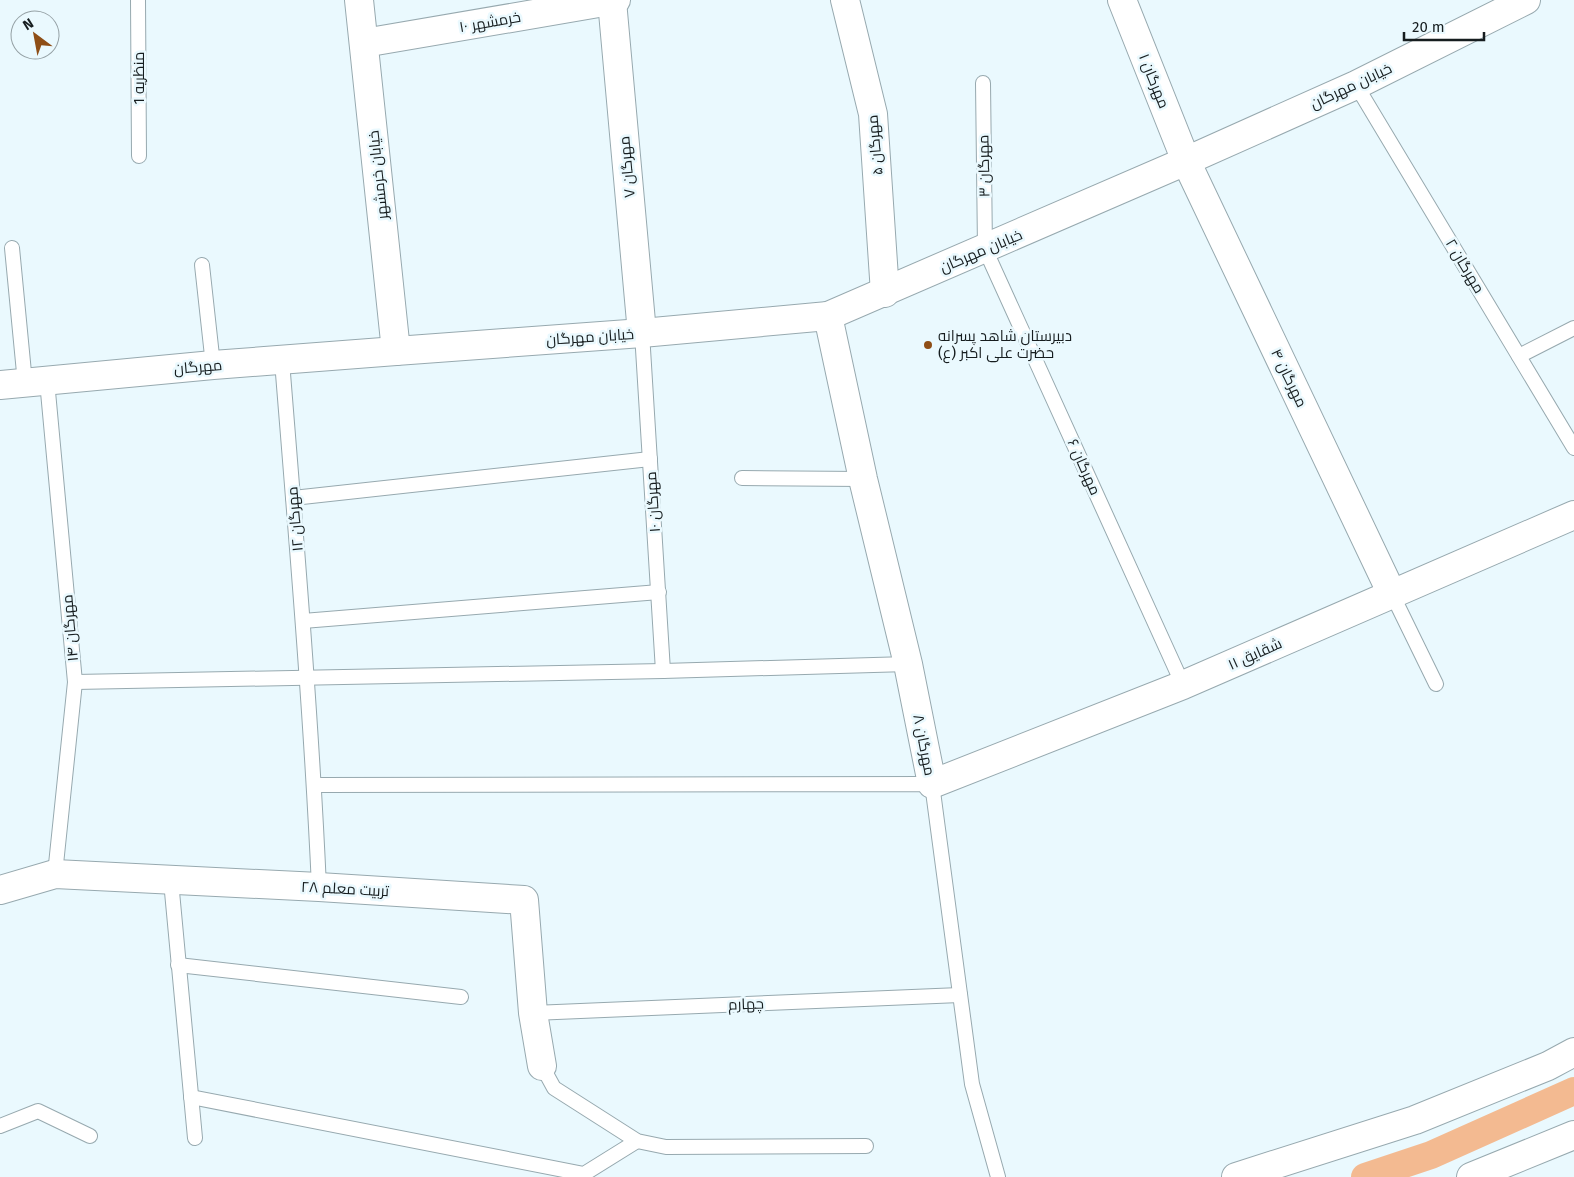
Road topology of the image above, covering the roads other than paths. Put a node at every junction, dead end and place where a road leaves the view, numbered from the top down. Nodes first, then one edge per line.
1 (138, 0) edge
2 (359, 0) edge
3 (614, 0) edge
4 (845, 0) edge
5 (1122, 0) edge
6 (1526, 0) edge
7 (364, 43) junction
8 (983, 83) dead end
9 (1356, 85) junction
10 (139, 156) dead end
11 (1186, 161) junction
12 (12, 248) dead end
13 (985, 249) junction
14 (202, 265) dead end
15 (885, 292) junction
16 (828, 316) junction
17 (1574, 328) edge
18 (642, 333) junction
19 (396, 351) junction
20 (1519, 356) junction
21 (282, 361) junction
22 (213, 365) junction
23 (24, 383) edge
24 (1574, 448) edge
25 (650, 459) junction
26 (742, 478) dead end
27 (863, 479) junction
28 (293, 498) junction
29 (1573, 519) edge
30 (659, 592) junction
31 (1392, 594) junction
32 (303, 620) junction
33 (908, 664) junction
34 (664, 671) junction
35 (307, 678) junction
36 (75, 682) junction
37 (1436, 684) dead end
38 (1183, 685) junction
39 (932, 784) junction
40 (315, 785) junction
41 (55, 874) junction
42 (171, 881) junction
43 (319, 887) junction
44 (0, 890) edge
45 (178, 965) junction
46 (960, 995) junction
47 (461, 997) dead end
48 (532, 1013) junction
49 (1574, 1052) edge
50 (542, 1066) joint
51 (191, 1096) junction
52 (0, 1126) edge
53 (1574, 1135) edge
54 (90, 1136) dead end
55 (195, 1138) dead end
56 (637, 1141) junction
57 (866, 1146) dead end
58 (998, 1177) edge
59 (1236, 1177) edge
60 (1471, 1177) edge

1 - 10 lane, منظریه 1
2 - 7 street, خیابان خرمشهر
3 - 7 street, خرمشهر ۱۰
3 - 18 street, مهرگان ۷
4 - 15 street, مهرگان ۵
5 - 11 street, مهرگان ۱
6 - 9 street, خیابان مهرگان
7 - 19 street, خیابان خرمشهر
8 - 13 lane, مهرگان ۳
9 - 11 street, خیابان مهرگان
9 - 20 lane, مهرگان ۲
11 - 13 street, خیابان مهرگان
11 - 31 street, مهرگان ۴
12 - 23 lane, مهرگان ۱۴
13 - 15 street, خیابان مهرگان
13 - 38 lane, مهرگان ۶
14 - 22 lane
15 - 16 street, خیابان مهرگان
16 - 18 street, خیابان مهرگان
16 - 27 street, مهرگان ۸
17 - 20 lane
18 - 19 street, خیابان مهرگان
18 - 25 lane, مهرگان ۱۰
19 - 21 street, مهرگان
20 - 24 lane, مهرگان ۲
21 - 22 street, مهرگان
21 - 28 lane, مهرگان ۱۲
22 - 23 street, مهرگان
23 - 36 lane, مهرگان ۱۴
25 - 28 lane
25 - 30 lane, مهرگان ۱۰
26 - 27 lane
27 - 33 street, مهرگان ۸
28 - 32 lane, مهرگان ۱۲
29 - 31 street, شقایق ۱۱
30 - 32 lane
30 - 34 lane, مهرگان ۱۰
31 - 37 lane
31 - 38 street, شقایق ۱۱
32 - 35 lane, مهرگان ۱۲
33 - 34 lane
33 - 39 street, مهرگان ۸
34 - 35 lane
35 - 36 lane
35 - 40 lane, مهرگان ۱۲
36 - 41 lane, مهرگان ۱۴
38 - 39 street, شقایق ۱۱
39 - 40 lane
39 - 46 lane, مهرگان ۸
40 - 43 lane, مهرگان ۱۲
41 - 42 street, تربیت معلم ۲۸
41 - 44 street, تربیت معلم ۲۸
42 - 43 street, تربیت معلم ۲۸
42 - 45 lane
43 - 48 street, تربیت معلم ۲۸
45 - 47 lane
45 - 51 lane
46 - 48 lane, چهارم
46 - 58 lane, مهرگان ۸
48 - 50 street, تربیت معلم ۲۸
49 - 59 street
50 - 56 lane
51 - 55 lane
51 - 56 lane
52 - 54 lane
53 - 60 street
56 - 57 lane

